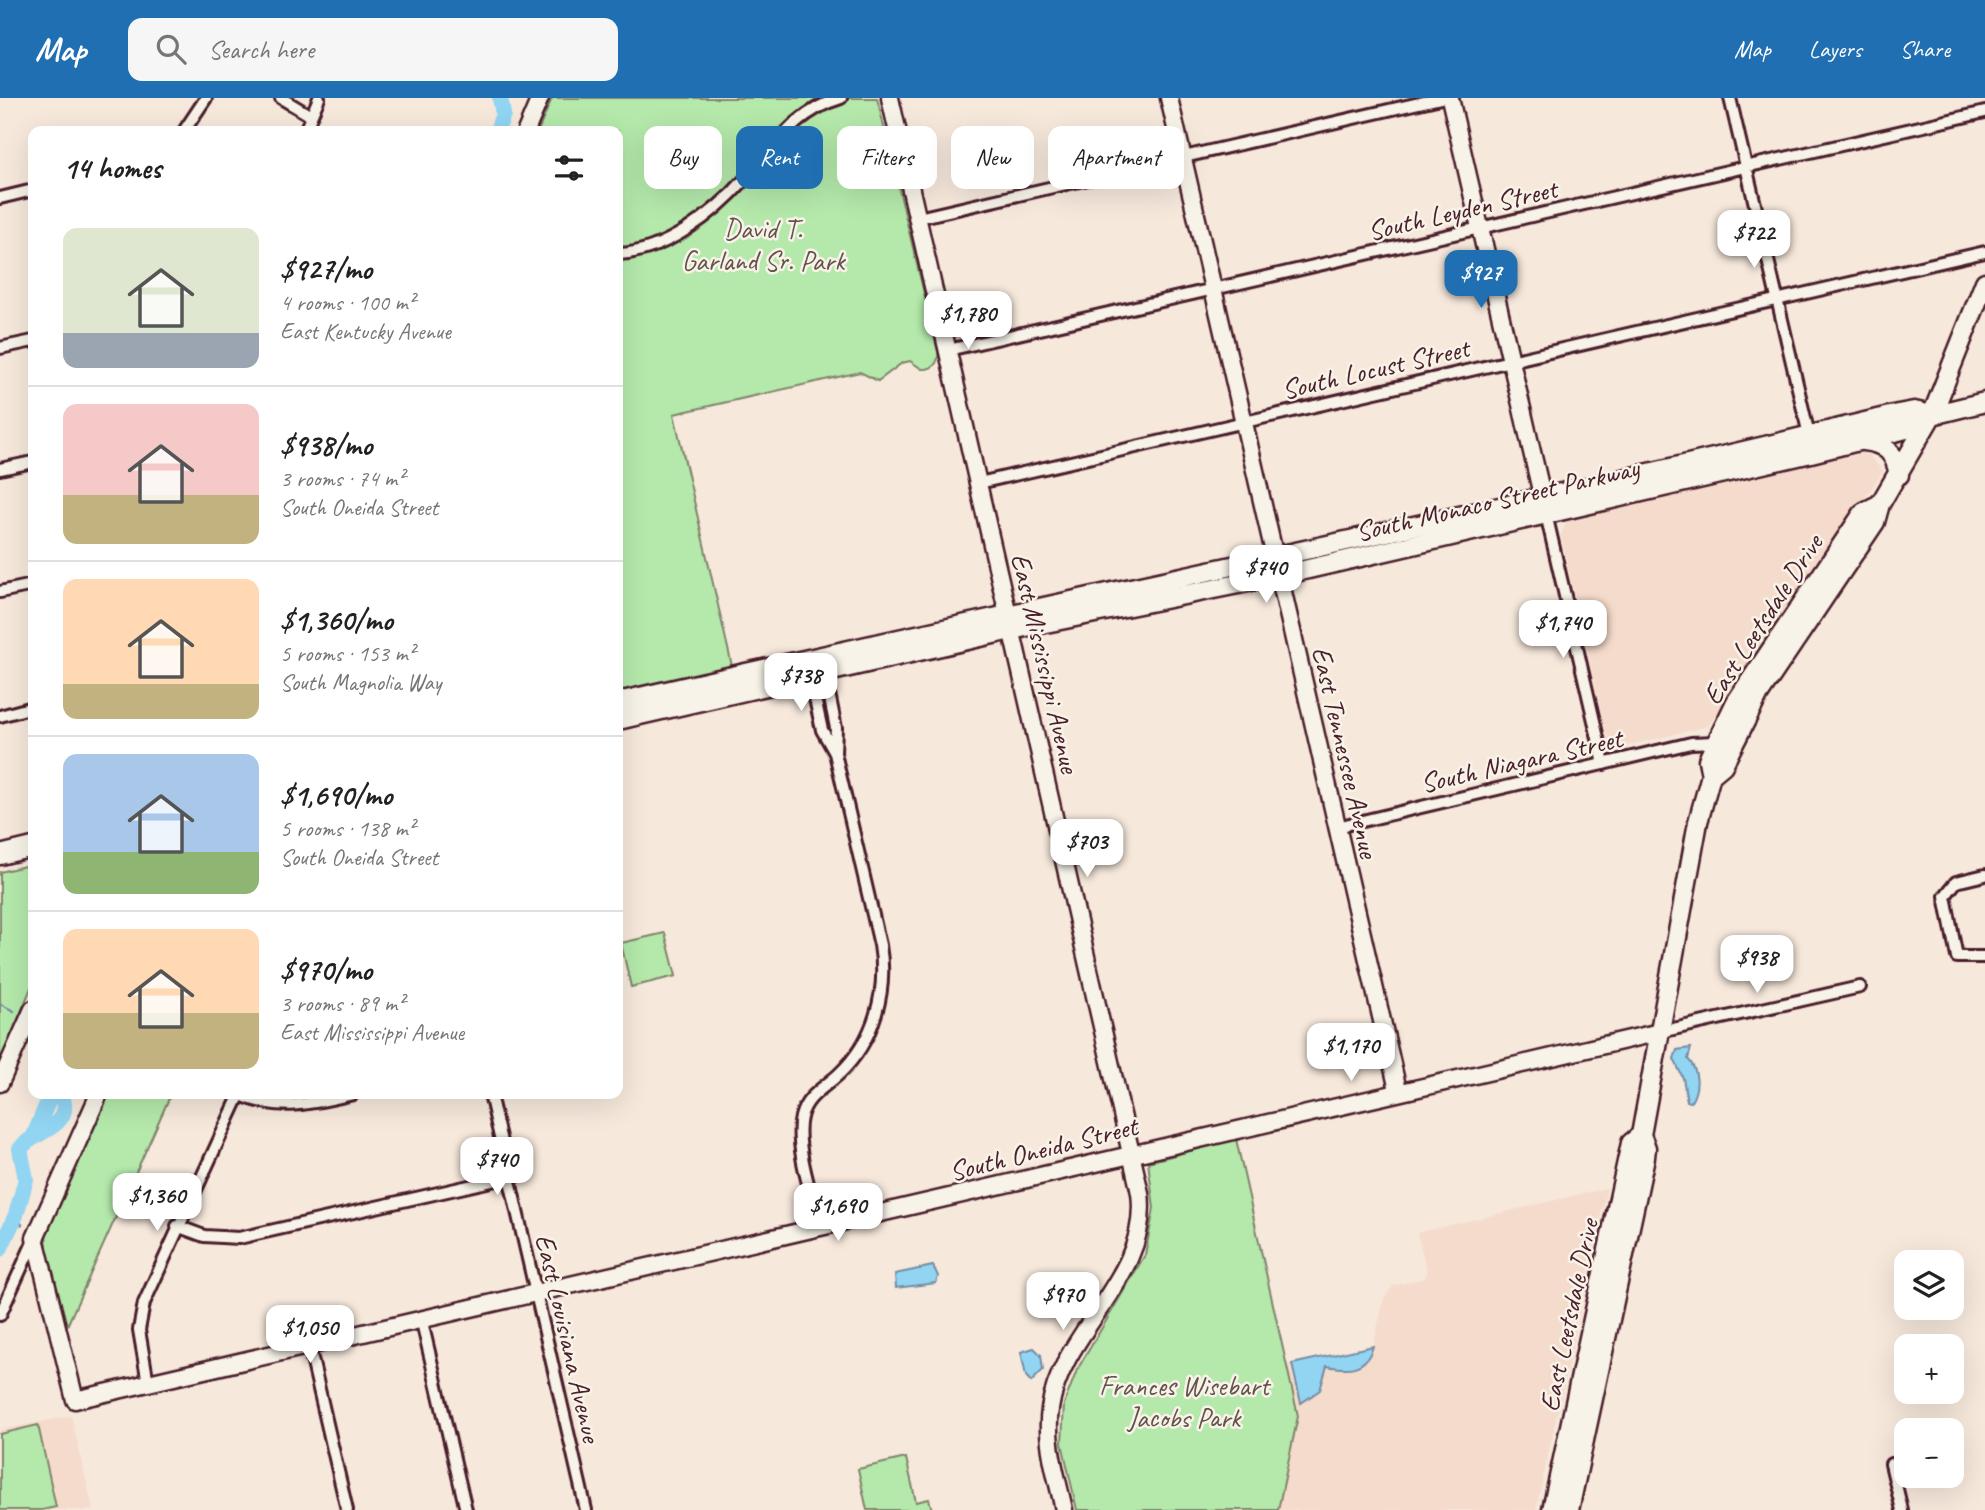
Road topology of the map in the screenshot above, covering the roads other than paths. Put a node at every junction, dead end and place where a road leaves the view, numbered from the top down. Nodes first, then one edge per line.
1 (206, 98) edge
2 (281, 98) edge
3 (319, 98) edge
4 (540, 98) edge
5 (841, 98) edge
6 (890, 98) edge
7 (1169, 98) edge
8 (1441, 98) edge
9 (1450, 98) edge
10 (1730, 98) edge
11 (1985, 112) edge
12 (311, 116) junction
13 (187, 126) edge
14 (307, 126) edge
15 (528, 126) edge
16 (1175, 126) edge
17 (1184, 157) edge
18 (1184, 166) edge
19 (1746, 167) junction
20 (1048, 188) edge
21 (28, 191) edge
22 (0, 198) edge
23 (918, 218) junction
24 (1480, 227) junction
25 (1985, 252) edge
26 (623, 253) edge
27 (1985, 282) edge
28 (1213, 290) junction
29 (1777, 298) junction
30 (28, 342) edge
31 (0, 348) edge
32 (948, 350) junction
33 (1511, 360) junction
34 (1985, 402) edge
35 (1932, 415) junction
36 (1244, 421) junction
37 (1809, 435) junction
38 (1862, 441) junction
39 (28, 462) edge
40 (0, 469) edge
41 (1899, 475) junction
42 (979, 483) junction
43 (1880, 504) junction
44 (1545, 505) junction
45 (1276, 567) junction
46 (28, 586) edge
47 (0, 592) edge
48 (1009, 621) junction
49 (816, 666) junction
50 (623, 701) edge
51 (28, 709) edge
52 (0, 716) edge
53 (623, 719) edge
54 (1716, 742) junction
55 (1604, 764) junction
56 (1711, 775) junction
57 (1336, 827) junction
58 (28, 848) edge
59 (28, 854) edge
60 (2, 855) edge
61 (1985, 875) edge
62 (1985, 957) edge
63 (1860, 987) dead end
64 (28, 1020) edge
65 (1660, 1032) junction
66 (0, 1083) edge
67 (1398, 1090) junction
68 (97, 1099) edge
69 (237, 1099) edge
70 (252, 1099) edge
71 (327, 1099) edge
72 (491, 1099) edge
73 (1641, 1135) junction
74 (1132, 1153) junction
75 (509, 1177) junction
76 (177, 1226) junction
77 (820, 1228) junction
78 (35, 1238) junction
79 (536, 1294) junction
80 (0, 1315) edge
81 (422, 1322) junction
82 (309, 1346) junction
83 (148, 1383) junction
84 (1891, 1464) dead end
85 (347, 1510) edge
86 (466, 1510) edge
87 (586, 1510) edge
88 (1064, 1510) edge
89 (1552, 1510) edge
90 (1569, 1510) edge
91 (1902, 1510) edge

1 - 13 street
2 - 12 street
3 - 12 street
4 - 15 street
5 - 26 street
6 - 23 street, East Mississippi Avenue
7 - 16 street, East Tennessee Avenue
8 - 17 street
9 - 24 street
10 - 19 street
11 - 19 street, South Leyden Street
12 - 14 street
18 - 28 street, East Tennessee Avenue
19 - 24 street, South Leyden Street
19 - 29 street
20 - 23 street
21 - 22 street
23 - 32 street, East Mississippi Avenue
24 - 28 street, South Leyden Street
24 - 33 street
25 - 29 street, South Locust Street
27 - 35 main road, East Leetsdale Drive
28 - 32 street, South Leyden Street
28 - 36 street, East Tennessee Avenue
29 - 33 street, South Locust Street
29 - 37 street
30 - 31 street
32 - 42 street, East Mississippi Avenue
33 - 36 street, South Locust Street
33 - 44 street
34 - 35 main road, South Monaco Street Parkway
35 - 37 main road, South Monaco Street Parkway
35 - 38 main road, South Monaco Street Parkway
35 - 41 main road, East Leetsdale Drive
36 - 42 street, South Locust Street
36 - 45 street, East Tennessee Avenue
37 - 44 main road, South Monaco Street Parkway
38 - 41 main road
38 - 44 main road, South Monaco Street Parkway
39 - 40 street
41 - 43 main road, East Leetsdale Drive
42 - 48 street, East Mississippi Avenue
43 - 54 main road, East Leetsdale Drive
43 - 56 main road, East Leetsdale Drive
44 - 45 main road, South Monaco Street Parkway
44 - 55 street
45 - 48 main road, South Monaco Street Parkway
45 - 57 street, East Tennessee Avenue
46 - 47 street
48 - 49 main road, South Monaco Street Parkway
48 - 74 street, East Mississippi Avenue
49 - 50 main road, South Monaco Street Parkway
49 - 53 main road, South Monaco Street Parkway
49 - 77 street
51 - 52 street
54 - 55 street, South Niagara Street
54 - 56 main road, East Leetsdale Drive
55 - 57 street, South Niagara Street
56 - 65 main road, East Leetsdale Drive
57 - 67 street, East Tennessee Avenue
58 - 60 main road
59 - 60 street
61 - 62 street
63 - 65 street, South Oneida Street
64 - 66 street
65 - 67 street, South Oneida Street
65 - 73 main road, East Leetsdale Drive
67 - 74 street, South Oneida Street
68 - 78 street
69 - 76 street
70 - 71 street
72 - 75 street, East Louisiana Avenue
73 - 89 main road, East Leetsdale Drive
73 - 90 main road, East Leetsdale Drive
74 - 77 street, South Oneida Street
74 - 88 street, East Mississippi Avenue
75 - 76 street
75 - 79 street, East Louisiana Avenue
76 - 83 street
77 - 79 street, South Oneida Street
78 - 80 street
78 - 83 street, South Oneida Street
79 - 81 street, South Oneida Street
79 - 87 street, East Louisiana Avenue
81 - 82 street, South Oneida Street
81 - 86 street
82 - 83 street, South Oneida Street
82 - 85 street
84 - 91 street

